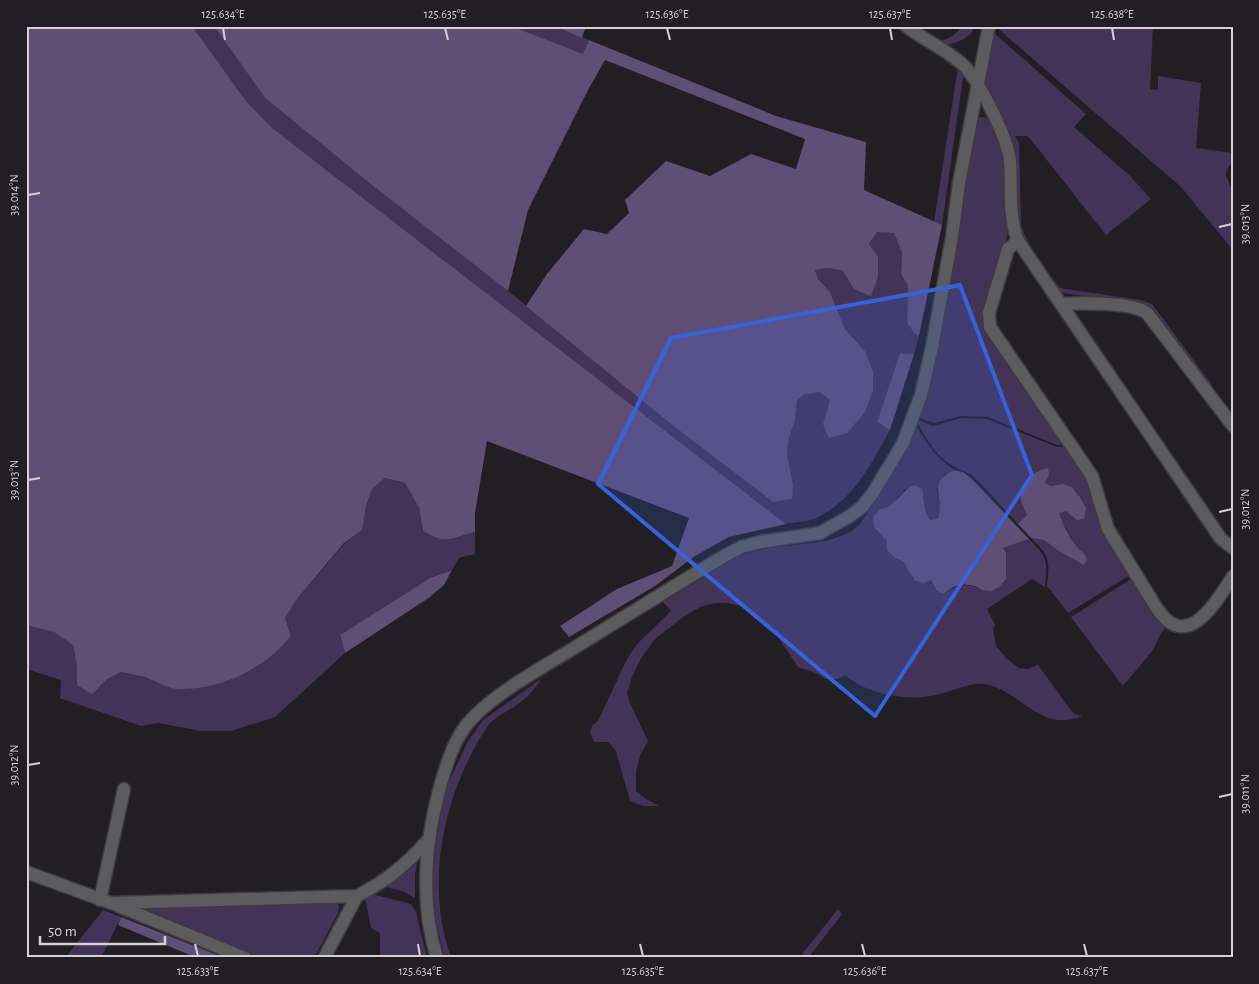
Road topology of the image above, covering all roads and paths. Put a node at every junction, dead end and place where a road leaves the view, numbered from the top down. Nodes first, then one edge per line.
1 (906, 26) edge
2 (988, 26) edge
3 (978, 85) junction
4 (1018, 240) junction
5 (1061, 304) junction
6 (1233, 426) edge
7 (1233, 548) edge
8 (1233, 576) edge
9 (124, 789) dead end
10 (428, 840) junction
11 (26, 872) edge
12 (357, 896) junction
13 (106, 902) junction
14 (245, 958) edge
15 (324, 958) edge
16 (437, 958) edge

1 - 3 street
2 - 3 street
3 - 4 street
3 - 10 street
4 - 5 street
4 - 8 street
5 - 6 street
5 - 7 street
9 - 13 street
10 - 12 street
10 - 16 street
11 - 13 street
12 - 13 street
12 - 15 street
13 - 14 street

